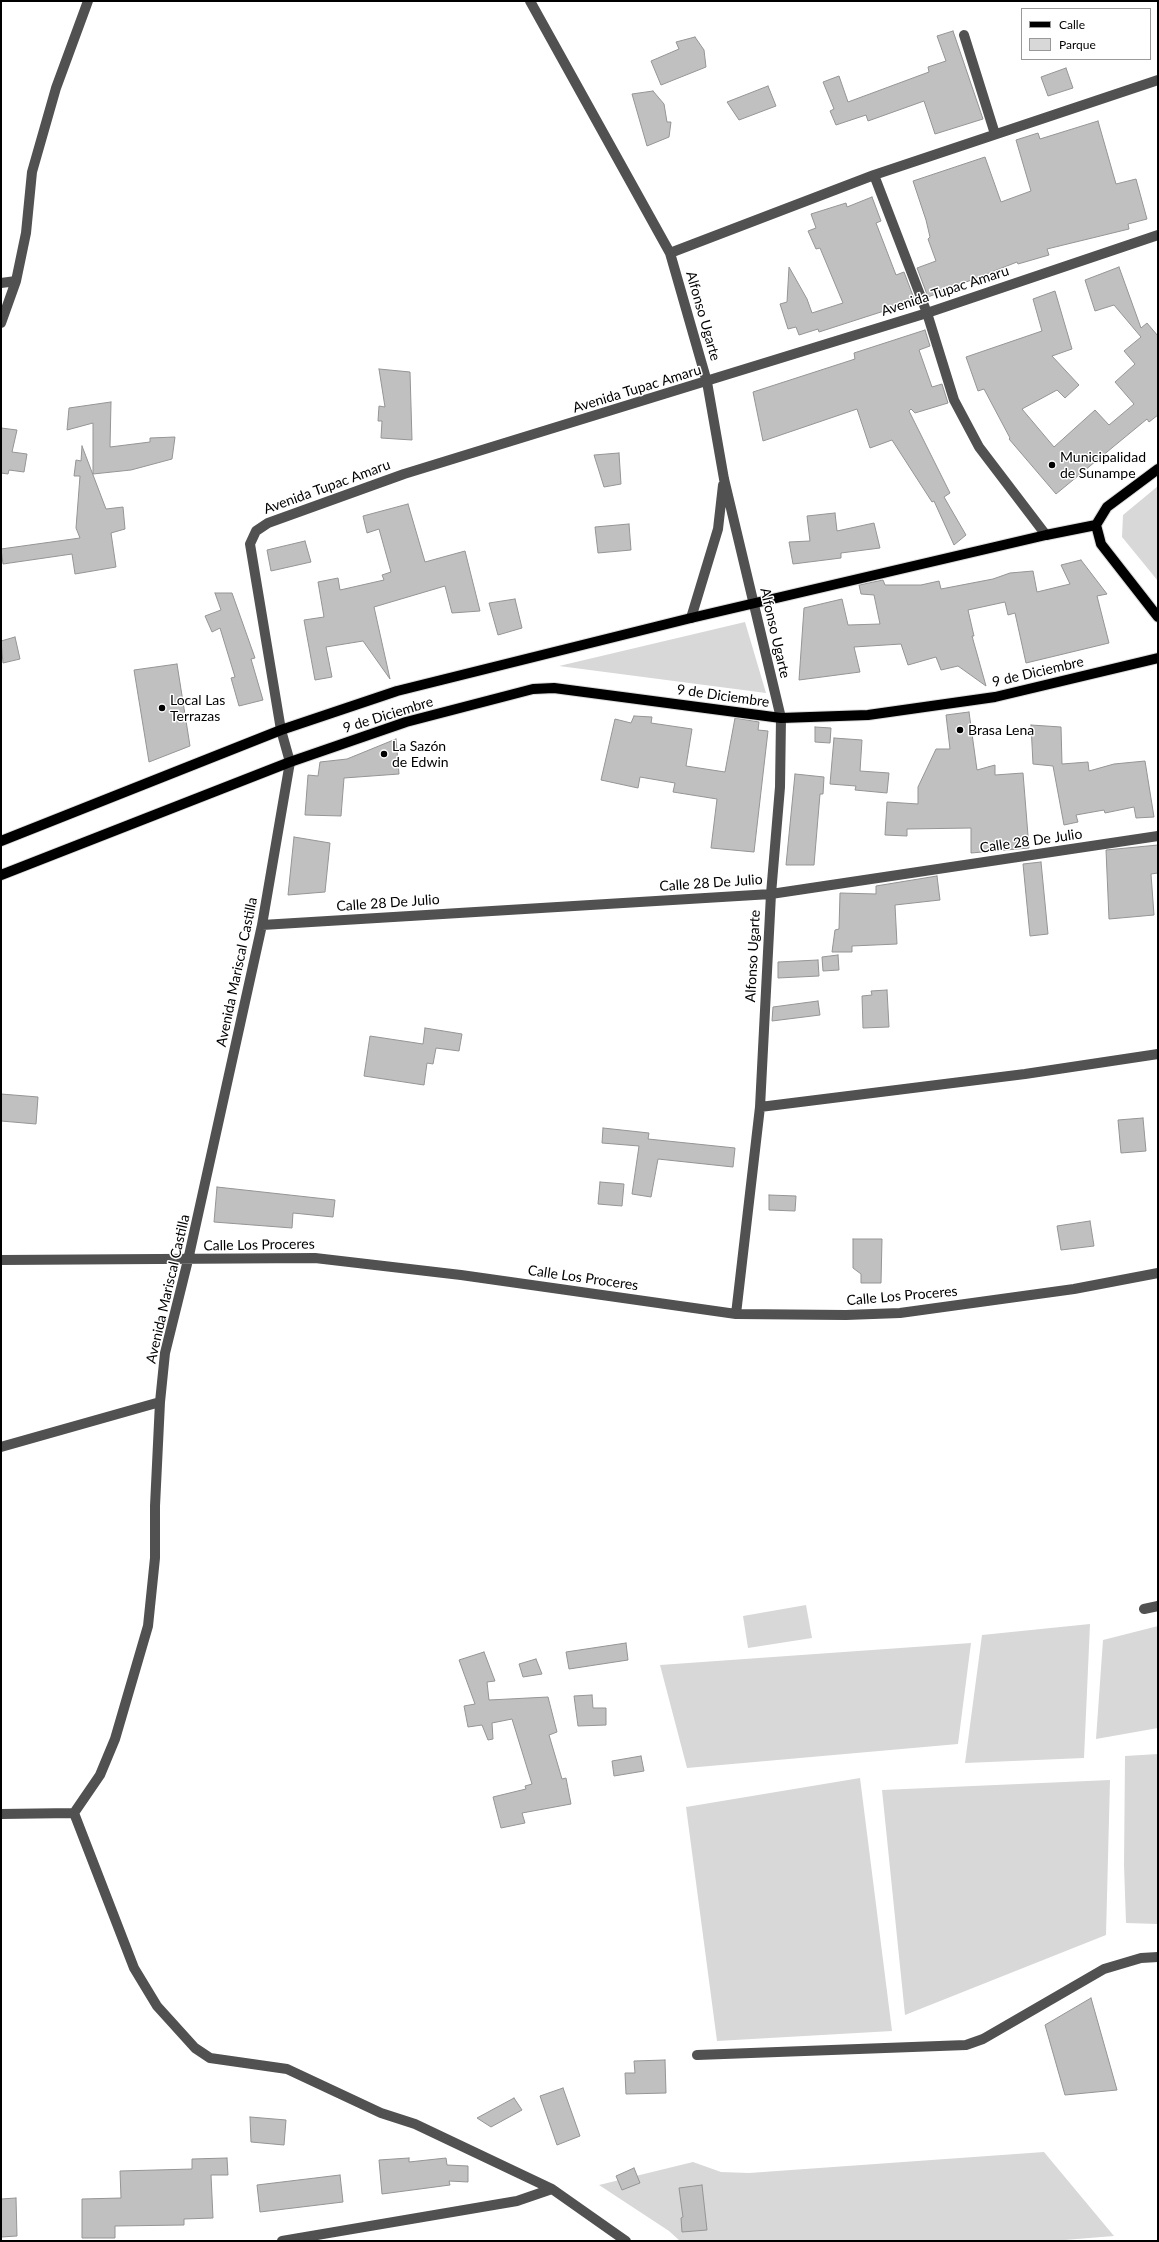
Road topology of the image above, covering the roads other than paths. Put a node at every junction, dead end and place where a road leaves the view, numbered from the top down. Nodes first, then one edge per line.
1 (88, 1) edge
2 (530, 1) edge
3 (964, 36) dead end
4 (1158, 80) edge
5 (995, 134) junction
6 (874, 175) junction
7 (1158, 235) edge
8 (670, 254) junction
9 (16, 281) junction
10 (1, 283) edge
11 (927, 313) junction
12 (1, 323) edge
13 (707, 382) junction
14 (1158, 469) edge
15 (724, 479) junction
16 (1096, 525) junction
17 (1046, 535) junction
18 (754, 604) junction
19 (1158, 617) edge
20 (691, 618) junction
21 (1158, 658) edge
22 (781, 718) junction
23 (281, 730) junction
24 (290, 762) junction
25 (1158, 836) edge
26 (1, 841) edge
27 (1, 875) edge
28 (770, 894) junction
29 (262, 925) junction
30 (1158, 1054) edge
31 (760, 1107) junction
32 (1, 1260) edge
33 (188, 1260) junction
34 (1158, 1273) edge
35 (736, 1314) junction
36 (160, 1402) junction
37 (1, 1447) edge
38 (1158, 1606) edge
39 (1144, 1609) dead end
40 (74, 1813) junction
41 (1, 1814) edge
42 (1158, 1957) edge
43 (697, 2055) dead end
44 (552, 2189) junction
45 (282, 2241) edge
46 (626, 2241) edge

1 - 9 street
2 - 8 street, Alfonso Ugarte
3 - 5 street
4 - 5 street
5 - 6 street
6 - 8 street
6 - 11 street
7 - 11 street, Avenida Tupac Amaru
8 - 13 street, Alfonso Ugarte
9 - 10 street
9 - 12 street
11 - 13 street, Avenida Tupac Amaru
11 - 17 street
13 - 15 street, Alfonso Ugarte
13 - 23 street, Avenida Tupac Amaru
14 - 16 main road
15 - 18 street, Alfonso Ugarte
15 - 20 street
16 - 17 main road
16 - 19 main road
17 - 18 main road
18 - 20 main road
18 - 22 street, Alfonso Ugarte
20 - 23 main road
21 - 22 main road, 9 de Diciembre
22 - 24 main road, 9 de Diciembre
22 - 28 street, Alfonso Ugarte
23 - 24 street
23 - 26 main road
24 - 27 main road, 9 de Diciembre
24 - 29 street, Avenida Mariscal Castilla
25 - 28 street, Calle 28 De Julio
28 - 29 street, Calle 28 De Julio
28 - 31 street, Alfonso Ugarte
29 - 33 street, Avenida Mariscal Castilla
30 - 31 street
31 - 35 street, Alfonso Ugarte
32 - 33 street, Calle Los Proceres
33 - 35 street, Calle Los Proceres
33 - 36 street, Avenida Mariscal Castilla
34 - 35 street, Calle Los Proceres
36 - 37 street
36 - 40 street, Avenida Mariscal Castilla
38 - 39 street
40 - 41 street
40 - 44 street
42 - 43 street
44 - 45 street
44 - 46 street

